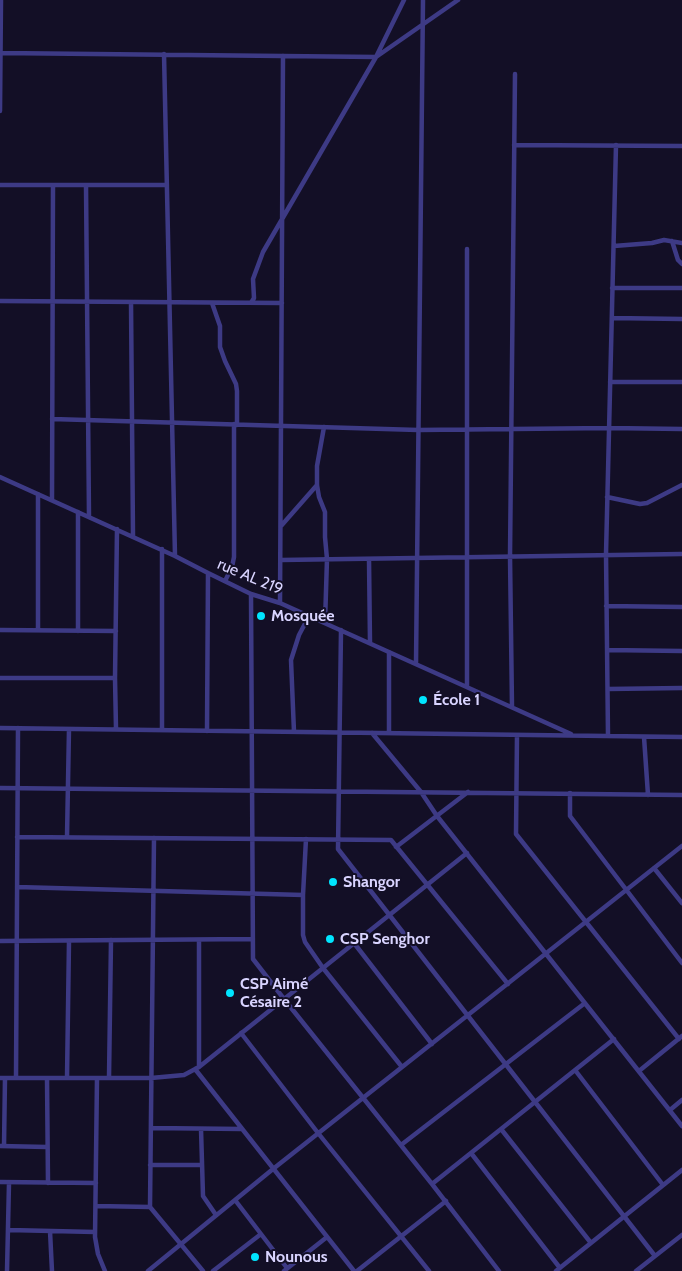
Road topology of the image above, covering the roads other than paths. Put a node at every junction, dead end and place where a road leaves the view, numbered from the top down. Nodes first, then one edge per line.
1 (1, 0) edge
2 (404, 0) edge
3 (422, 0) edge
4 (458, 0) edge
5 (422, 26) junction
6 (0, 53) edge
7 (164, 54) junction
8 (283, 56) junction
9 (376, 57) junction
10 (515, 74) dead end
11 (0, 111) edge
12 (514, 145) junction
13 (616, 145) junction
14 (682, 146) edge
15 (0, 184) edge
16 (53, 185) junction
17 (86, 185) junction
18 (167, 185) junction
19 (282, 218) junction
20 (672, 241) junction
21 (682, 243) edge
22 (614, 246) junction
23 (467, 249) dead end
24 (682, 264) edge
25 (612, 288) junction
26 (682, 288) edge
27 (0, 301) edge
28 (52, 302) junction
29 (87, 302) junction
30 (131, 302) junction
31 (170, 302) junction
32 (212, 303) junction
33 (252, 303) junction
34 (282, 303) junction
35 (612, 318) junction
36 (682, 319) edge
37 (610, 382) junction
38 (682, 382) edge
39 (52, 418) junction
40 (88, 420) junction
41 (132, 421) junction
42 (172, 423) junction
43 (235, 424) junction
44 (281, 426) junction
45 (324, 427) junction
46 (609, 428) junction
47 (511, 429) junction
48 (682, 429) edge
49 (418, 430) junction
50 (467, 430) junction
51 (0, 477) edge
52 (317, 485) junction
53 (682, 485) edge
54 (38, 494) junction
55 (607, 497) junction
56 (52, 500) junction
57 (78, 512) junction
58 (89, 517) junction
59 (281, 526) junction
60 (117, 529) junction
61 (133, 536) junction
62 (162, 549) junction
63 (606, 554) junction
64 (682, 554) edge
65 (175, 556) junction
66 (510, 556) junction
67 (467, 557) junction
68 (418, 558) junction
69 (327, 559) junction
70 (370, 559) junction
71 (281, 560) junction
72 (208, 573) junction
73 (225, 581) junction
74 (251, 594) junction
75 (280, 603) junction
76 (606, 606) junction
77 (682, 607) edge
78 (309, 616) junction
79 (324, 623) junction
80 (0, 630) edge
81 (38, 630) junction
82 (341, 630) junction
83 (78, 631) junction
84 (116, 631) junction
85 (370, 643) junction
86 (607, 650) junction
87 (682, 651) edge
88 (389, 652) junction
89 (416, 664) junction
90 (0, 678) edge
91 (115, 678) junction
92 (467, 687) junction
93 (682, 688) edge
94 (608, 689) junction
95 (512, 707) junction
96 (0, 728) edge
97 (18, 728) junction
98 (69, 729) junction
99 (116, 730) junction
100 (162, 730) junction
101 (206, 731) junction
102 (252, 731) junction
103 (294, 732) junction
104 (340, 732) junction
105 (372, 733) junction
106 (389, 733) junction
107 (517, 735) junction
108 (574, 736) junction
109 (608, 736) junction
110 (644, 737) junction
111 (682, 737) edge
112 (17, 787) junction
113 (0, 788) edge
114 (68, 788) junction
115 (252, 790) junction
116 (339, 791) junction
117 (421, 792) junction
118 (468, 792) junction
119 (517, 793) junction
120 (570, 794) junction
121 (648, 795) junction
122 (682, 795) edge
123 (437, 816) junction
124 (17, 837) junction
125 (67, 838) junction
126 (154, 838) junction
127 (252, 839) junction
128 (306, 840) junction
129 (339, 840) junction
130 (396, 846) junction
131 (682, 846) edge
132 (467, 854) junction
133 (654, 868) junction
134 (427, 885) junction
135 (17, 887) junction
136 (153, 891) junction
137 (626, 891) junction
138 (252, 894) junction
139 (303, 895) junction
140 (682, 903) edge
141 (390, 915) junction
142 (586, 922) junction
143 (253, 939) junction
144 (111, 940) junction
145 (152, 940) junction
146 (199, 940) junction
147 (0, 941) edge
148 (17, 941) junction
149 (69, 941) junction
150 (354, 943) junction
151 (546, 954) junction
152 (682, 963) edge
153 (323, 968) junction
154 (508, 984) junction
155 (284, 999) junction
156 (585, 1003) junction
157 (468, 1015) junction
158 (241, 1033) junction
159 (681, 1038) edge
160 (614, 1039) junction
161 (432, 1044) junction
162 (506, 1064) junction
163 (402, 1067) junction
164 (197, 1068) junction
165 (575, 1070) junction
166 (639, 1071) junction
167 (2, 1078) edge
168 (16, 1078) junction
169 (47, 1078) junction
170 (67, 1078) junction
171 (97, 1078) junction
172 (109, 1078) junction
173 (151, 1078) junction
174 (363, 1098) junction
175 (682, 1100) edge
176 (535, 1102) junction
177 (670, 1110) junction
178 (682, 1126) edge
179 (150, 1128) junction
180 (201, 1129) junction
181 (242, 1129) junction
182 (501, 1129) junction
183 (318, 1133) junction
184 (401, 1145) junction
185 (2, 1146) edge
186 (47, 1147) junction
187 (471, 1153) junction
188 (150, 1165) junction
189 (202, 1165) junction
190 (273, 1169) junction
191 (682, 1170) edge
192 (0, 1182) edge
193 (9, 1183) junction
194 (48, 1183) junction
195 (96, 1184) junction
196 (432, 1184) junction
197 (663, 1185) junction
198 (235, 1200) junction
199 (446, 1201) junction
200 (96, 1206) junction
201 (150, 1207) junction
202 (216, 1215) junction
203 (624, 1216) junction
204 (9, 1230) junction
205 (50, 1231) junction
206 (95, 1232) junction
207 (261, 1234) junction
208 (682, 1235) edge
209 (401, 1236) junction
210 (327, 1237) junction
211 (591, 1243) junction
212 (181, 1244) junction
213 (656, 1256) junction
214 (286, 1270) edge
215 (558, 1270) edge
216 (8, 1271) edge
217 (52, 1271) edge
218 (105, 1271) edge
219 (148, 1271) edge
220 (203, 1271) edge
221 (213, 1271) edge
222 (355, 1271) edge
223 (428, 1271) edge
224 (499, 1271) edge
225 (636, 1271) edge

1 - 6 street
2 - 9 street
3 - 5 street
4 - 5 street
5 - 9 street
5 - 49 street
6 - 7 street
6 - 11 street
7 - 8 street
7 - 18 street
8 - 9 street
8 - 19 street
9 - 19 street
10 - 12 street
12 - 13 street
12 - 47 street
13 - 14 street
13 - 22 street
15 - 16 street
16 - 17 street
16 - 28 street
17 - 18 street
17 - 29 street
18 - 31 street
19 - 33 street
19 - 34 street
20 - 21 street
20 - 22 street
20 - 24 street
22 - 25 street
23 - 50 street
25 - 26 street
25 - 35 street
27 - 28 street
28 - 29 street
28 - 39 street
29 - 30 street
29 - 40 street
30 - 31 street
30 - 41 street
31 - 32 street
31 - 42 street
32 - 33 street
32 - 43 street
33 - 34 street
34 - 44 street
35 - 36 street
35 - 37 street
37 - 38 street
37 - 46 street
39 - 40 street
39 - 56 street
40 - 41 street
40 - 58 street
41 - 42 street
41 - 61 street
42 - 43 street
42 - 65 street
43 - 44 street
43 - 73 street
44 - 45 street
44 - 59 street
45 - 49 street
45 - 52 street
46 - 47 street
46 - 48 street
46 - 55 street
47 - 50 street
47 - 66 street
49 - 50 street
49 - 68 street
50 - 67 street
51 - 54 street, rue AL 219
52 - 59 street
52 - 69 street
53 - 55 street
54 - 56 street, rue AL 219
54 - 81 street
55 - 63 street
56 - 57 street, rue AL 219
57 - 58 street, rue AL 219
57 - 83 street
58 - 60 street, rue AL 219
59 - 71 street
60 - 61 street, rue AL 219
60 - 84 street
61 - 62 street, rue AL 219
62 - 65 street, rue AL 219
62 - 100 street
63 - 64 street
63 - 66 street
63 - 76 street
65 - 72 street, rue AL 219
66 - 67 street
66 - 95 street
67 - 68 street
67 - 92 street
68 - 70 street
68 - 89 street
69 - 70 street
69 - 71 street
69 - 79 street
70 - 85 street
71 - 75 street
72 - 73 street, rue AL 219
72 - 101 street
73 - 74 street, rue AL 219
74 - 75 street, rue AL 219
74 - 102 street
75 - 78 street, rue AL 219
76 - 77 street
76 - 86 street
78 - 79 street, rue AL 219
78 - 103 street
79 - 82 street, rue AL 219
80 - 81 street
81 - 83 street
82 - 85 street, rue AL 219
82 - 104 street
83 - 84 street
84 - 91 street
85 - 88 street, rue AL 219
86 - 87 street
86 - 94 street
88 - 89 street, rue AL 219
88 - 106 street
89 - 92 street, rue AL 219
90 - 91 street
91 - 99 street
92 - 95 street, rue AL 219
93 - 94 street
94 - 109 street
95 - 108 street, rue AL 219
96 - 97 street
97 - 98 street
97 - 112 street
98 - 99 street
98 - 114 street
99 - 100 street
100 - 101 street
101 - 102 street
102 - 103 street
102 - 115 street
103 - 104 street
104 - 105 street
104 - 116 street
105 - 106 street
105 - 117 street
106 - 107 street
107 - 108 street
107 - 119 street
108 - 109 street
109 - 110 street
110 - 111 street
110 - 121 street
112 - 113 street
112 - 114 street
112 - 124 street
114 - 115 street
114 - 125 street
115 - 116 street
115 - 127 street
116 - 117 street
116 - 129 street
117 - 118 street
117 - 123 street
118 - 119 street
118 - 123 street
119 - 120 street
119 - 142 street
120 - 121 street
120 - 137 street
121 - 122 street
123 - 130 street
123 - 132 street
124 - 125 street
124 - 135 street
125 - 126 street
126 - 127 street
126 - 136 street
127 - 128 street
127 - 138 street
128 - 129 street
128 - 139 street
129 - 130 street
129 - 141 street
130 - 134 street
131 - 133 street
132 - 134 street
132 - 151 street
133 - 137 street
133 - 140 street
134 - 141 street
134 - 154 street
135 - 136 street
135 - 148 street
136 - 138 street
136 - 145 street
137 - 142 street
137 - 152 street
138 - 139 street
138 - 143 street
139 - 153 street
141 - 150 street
141 - 157 street
142 - 151 street
142 - 159 street
143 - 146 street
143 - 155 street
144 - 145 street
144 - 149 street
144 - 172 street
145 - 146 street
145 - 173 street
146 - 164 street
147 - 148 street
148 - 149 street
148 - 168 street
149 - 170 street
150 - 153 street
150 - 161 street
151 - 154 street
151 - 156 street
153 - 155 street
153 - 163 street
154 - 157 street
155 - 158 street
155 - 174 street
156 - 160 street
156 - 162 street
157 - 161 street
157 - 162 street
158 - 164 street
158 - 183 street
159 - 166 street
160 - 165 street
160 - 166 street
161 - 163 street
162 - 176 street
162 - 184 street
163 - 174 street
164 - 173 street
164 - 181 street
165 - 176 street
165 - 197 street
166 - 177 street
167 - 168 street
167 - 185 street
168 - 169 street
169 - 170 street
169 - 186 street
170 - 171 street
171 - 172 street
171 - 195 street
172 - 173 street
173 - 179 street
174 - 183 street
174 - 184 street
175 - 177 street
176 - 182 street
176 - 203 street
177 - 178 street
179 - 180 street
179 - 188 street
180 - 181 street
180 - 189 street
181 - 190 street
182 - 187 street
182 - 211 street
183 - 190 street
183 - 209 street
184 - 196 street
185 - 186 street
186 - 194 street
187 - 196 street
187 - 215 street
188 - 189 street
188 - 201 street
189 - 202 street
190 - 198 street
190 - 210 street
191 - 197 street
192 - 193 street
193 - 194 street
193 - 204 street
194 - 195 street
195 - 200 street
196 - 199 street
197 - 203 street
198 - 202 street
198 - 207 street
199 - 209 street
199 - 224 street
200 - 201 street
200 - 206 street
201 - 212 street
202 - 212 street
203 - 211 street
203 - 213 street
204 - 205 street
204 - 216 street
205 - 206 street
205 - 217 street
206 - 218 street
207 - 214 street
207 - 221 street
208 - 213 street
209 - 222 street
209 - 223 street
210 - 214 street
210 - 222 street
211 - 215 street
212 - 219 street
212 - 220 street
213 - 225 street

